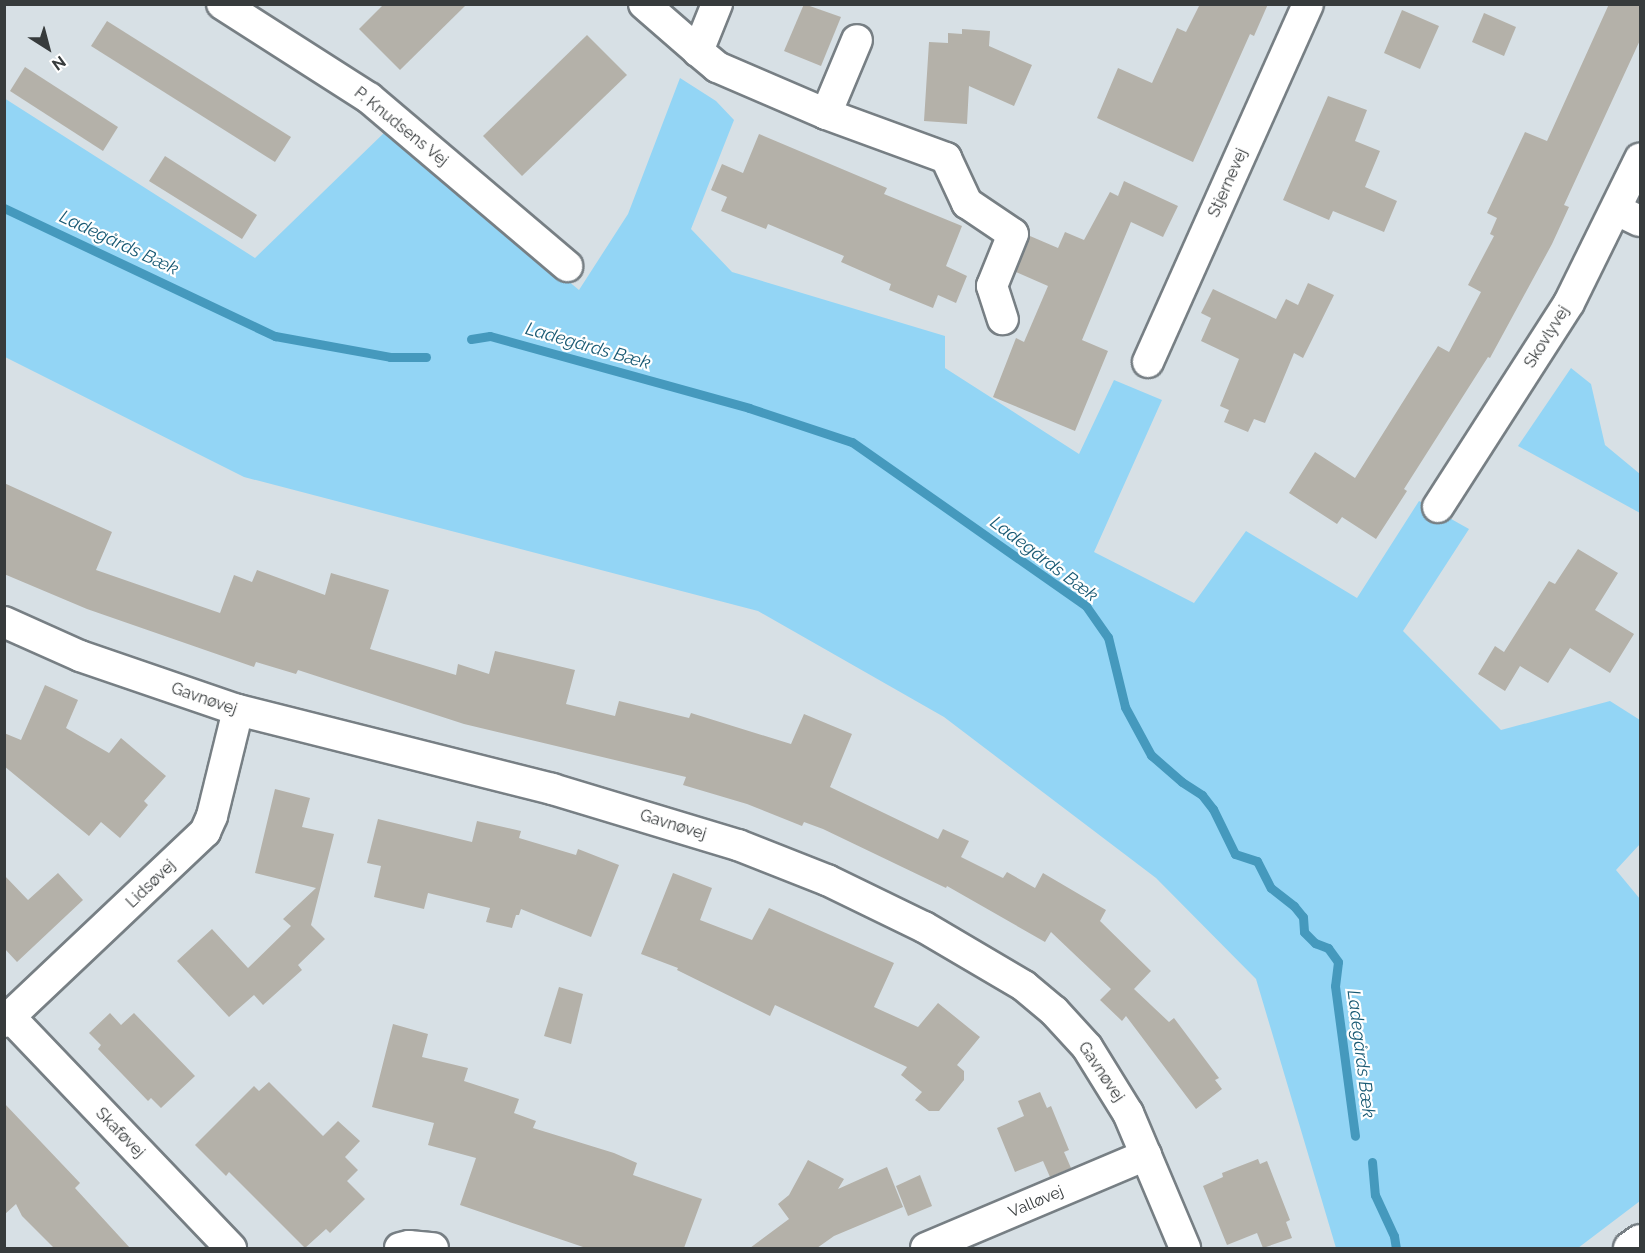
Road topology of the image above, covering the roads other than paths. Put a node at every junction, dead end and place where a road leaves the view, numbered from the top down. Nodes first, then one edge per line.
1 (222, 4) edge
2 (644, 4) edge
3 (717, 4) edge
4 (1308, 4) edge
5 (857, 40) dead end
6 (698, 51) junction
7 (826, 114) junction
8 (1641, 159) edge
9 (1629, 215) edge
10 (567, 266) dead end
11 (1003, 319) dead end
12 (1148, 362) dead end
13 (1438, 507) dead end
14 (4, 622) edge
15 (238, 710) junction
16 (7, 1019) edge
17 (1146, 1155) junction
18 (1641, 1241) edge
19 (231, 1248) edge
20 (400, 1248) edge
21 (433, 1248) edge
22 (926, 1248) edge
23 (1185, 1248) edge
24 (1630, 1248) edge

1 - 10 street, P. Knudsens Vej
2 - 6 street
3 - 6 street
4 - 12 street, Stjernevej
5 - 7 street
6 - 7 street
7 - 11 street
8 - 9 street, Skovlyvej
9 - 13 street, Skovlyvej
14 - 15 street, Gavnøvej
15 - 16 street, Lidsøvej
15 - 17 street, Gavnøvej
16 - 19 street, Skaføvej
17 - 22 street, Valløvej
17 - 23 street, Gavnøvej
18 - 24 street
20 - 21 street

